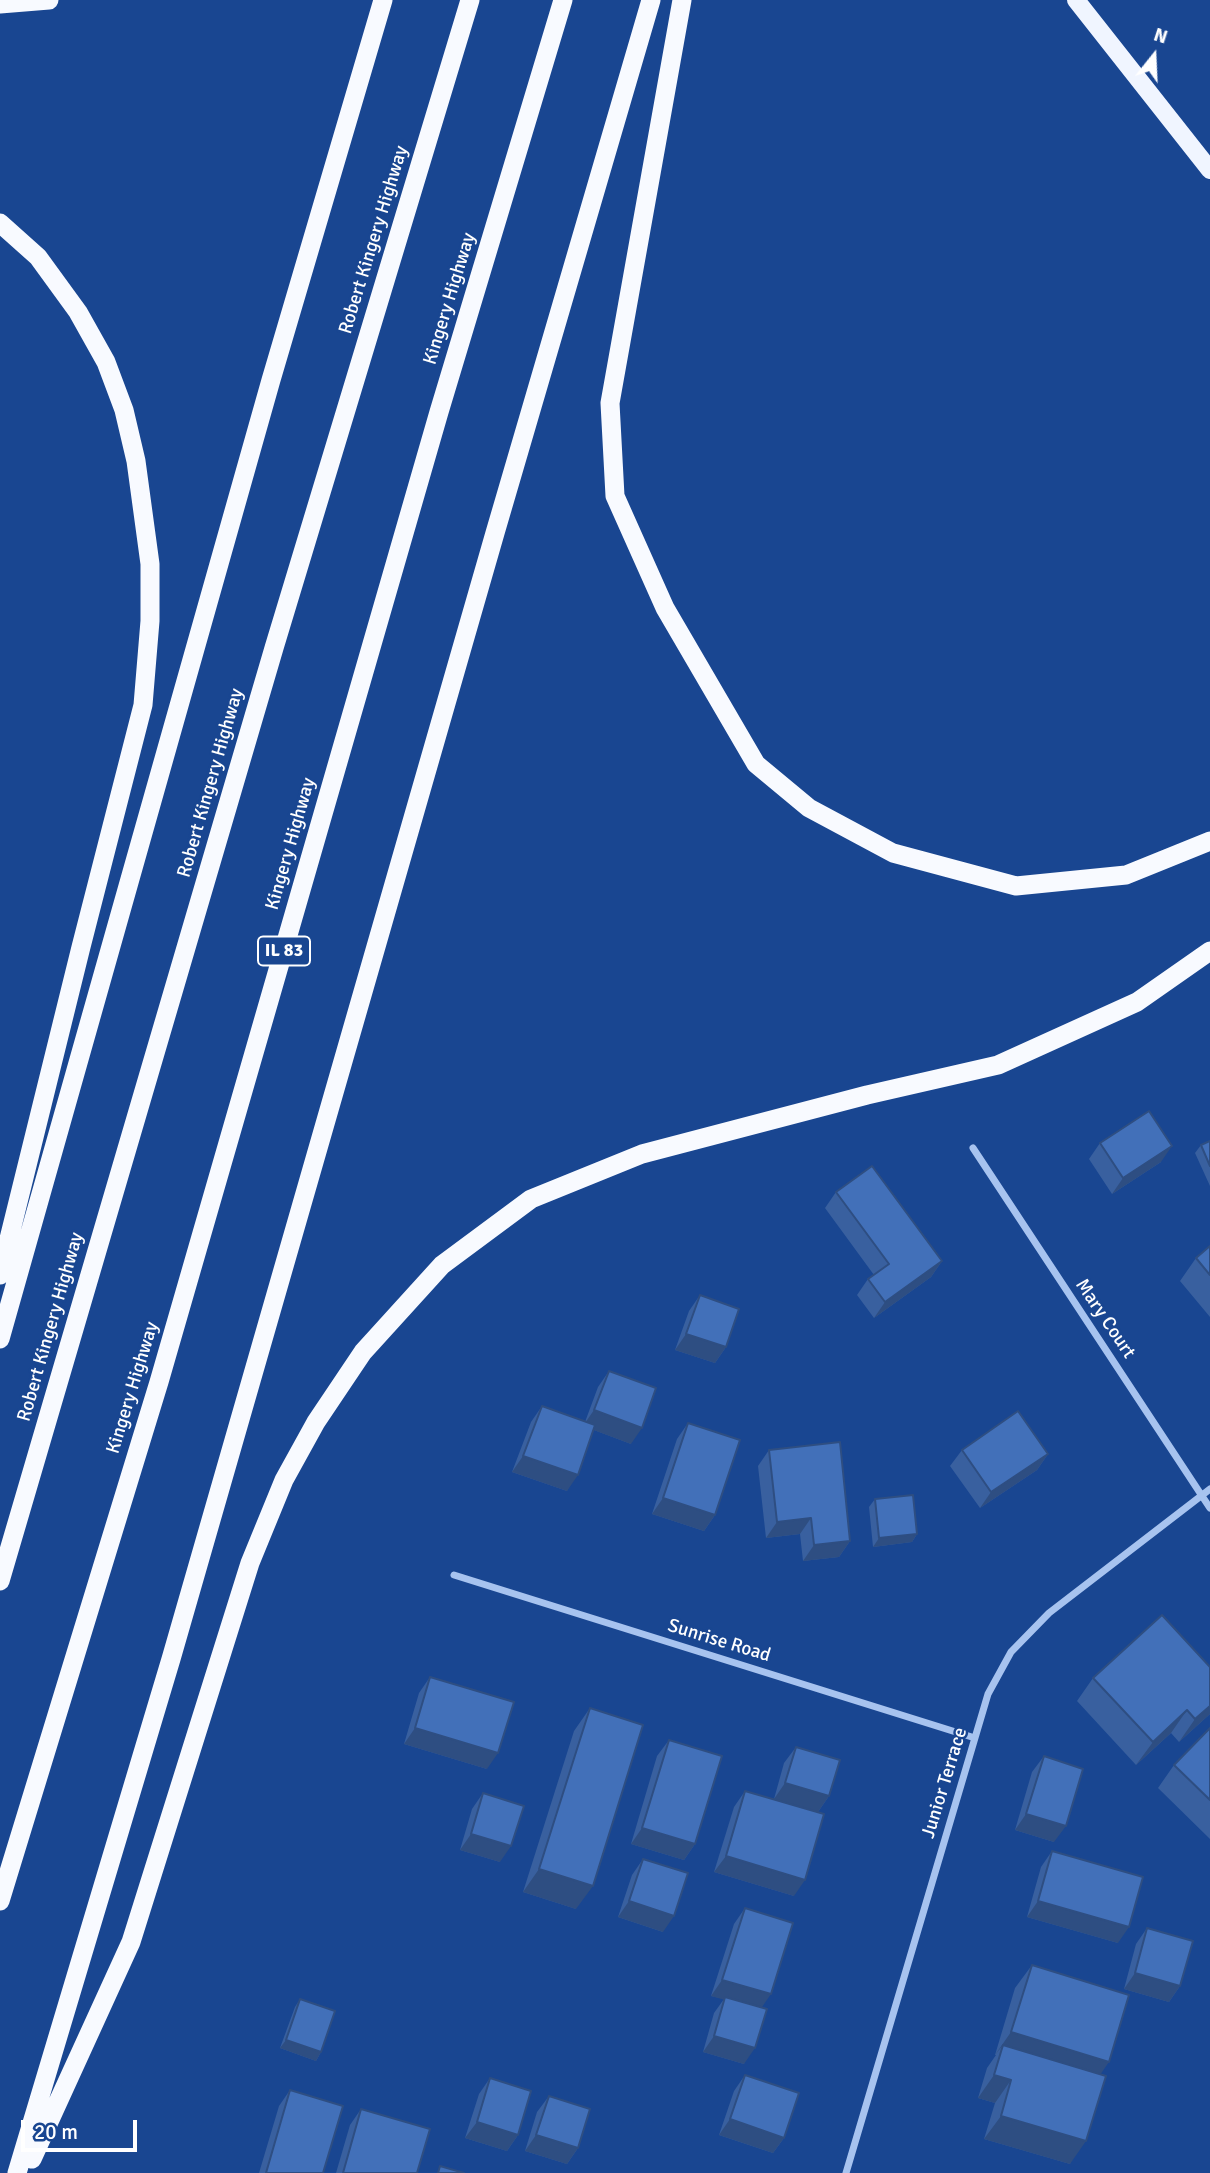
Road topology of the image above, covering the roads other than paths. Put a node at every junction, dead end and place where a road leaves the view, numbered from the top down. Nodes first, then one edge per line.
1 (49, 0) edge
2 (383, 0) edge
3 (470, 0) edge
4 (563, 0) edge
5 (651, 0) edge
6 (682, 0) edge
7 (1076, 0) edge
8 (0, 4) edge
9 (1210, 170) edge
10 (0, 223) edge
11 (1210, 841) edge
12 (1210, 951) edge
13 (973, 1148) dead end
14 (0, 1275) edge
15 (0, 1339) edge
16 (1210, 1489) edge
17 (1202, 1495) junction
18 (1210, 1508) edge
19 (454, 1575) dead end
20 (0, 1581) edge
21 (975, 1738) junction
22 (0, 1901) edge
23 (17, 2173) edge
24 (25, 2173) edge
25 (846, 2173) edge

1 - 8 highway
2 - 15 highway
3 - 20 highway, Robert Kingery Highway
4 - 22 highway, Kingery Highway / IL 83
5 - 23 highway
6 - 11 highway
7 - 9 main road
10 - 14 highway
12 - 24 highway
13 - 17 street, Mary Court
16 - 17 street, Junior Terrace
17 - 18 street, Mary Court
17 - 21 street, Junior Terrace
19 - 21 street, Sunrise Road
21 - 25 street, Junior Terrace

